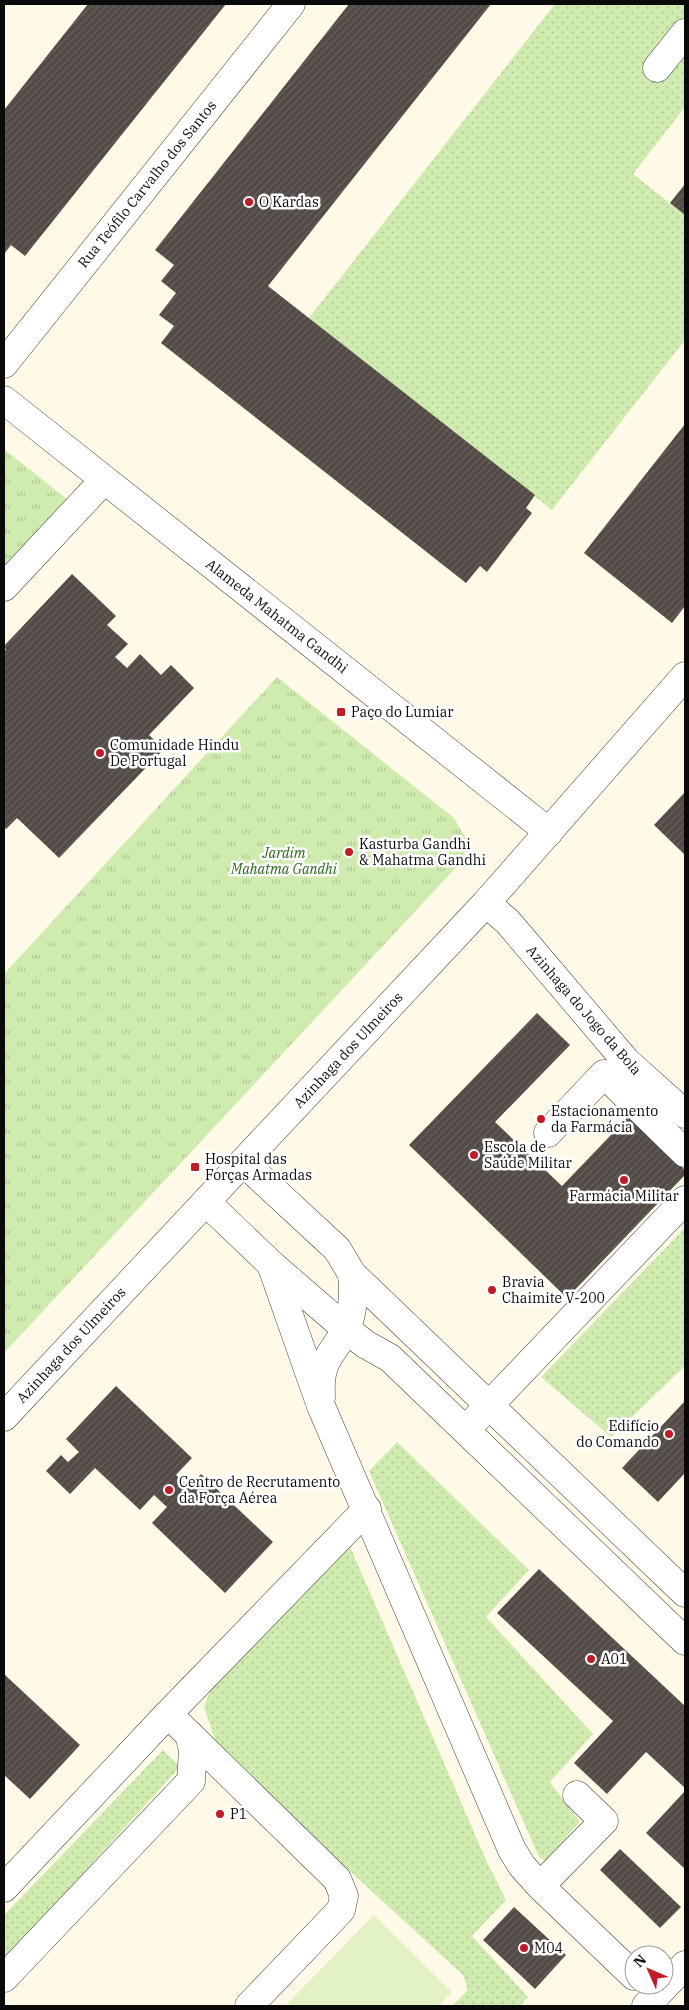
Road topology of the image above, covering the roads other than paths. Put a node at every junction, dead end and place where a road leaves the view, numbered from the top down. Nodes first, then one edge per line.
1 (291, 4) edge
2 (685, 32) edge
3 (657, 68) dead end
4 (4, 364) edge
5 (4, 400) edge
6 (104, 480) junction
7 (4, 587) edge
8 (685, 676) edge
9 (549, 832) junction
10 (486, 903) junction
11 (685, 1114) edge
12 (548, 1133) dead end
13 (685, 1153) edge
14 (243, 1162) junction
15 (685, 1200) edge
16 (206, 1202) junction
17 (270, 1264) junction
18 (352, 1274) junction
19 (346, 1329) junction
20 (321, 1406) junction
21 (489, 1406) junction
22 (4, 1417) edge
23 (465, 1431) junction
24 (366, 1508) junction
25 (654, 1563) junction
26 (630, 1589) junction
27 (685, 1593) edge
28 (685, 1641) edge
29 (168, 1714) junction
30 (189, 1734) junction
31 (577, 1795) dead end
32 (540, 1886) junction
33 (4, 1888) edge
34 (685, 1964) edge
35 (624, 1966) edge
36 (4, 1978) edge
37 (653, 1998) edge
38 (249, 2006) edge

1 - 4 street, Rua Teófilo Carvalho dos Santos
2 - 3 street
5 - 6 street, Alameda Mahatma Gandhi
6 - 7 street
6 - 9 street, Alameda Mahatma Gandhi
8 - 9 street, Azinhaga dos Ulmeiros
9 - 10 street, Azinhaga dos Ulmeiros
10 - 11 street, Azinhaga do Jogo da Bola
10 - 14 street, Azinhaga dos Ulmeiros
12 - 13 street
14 - 16 street, Azinhaga dos Ulmeiros
14 - 18 street
15 - 21 street
16 - 17 street
16 - 22 street, Azinhaga dos Ulmeiros
17 - 19 street
17 - 20 street
18 - 19 street
18 - 21 street
19 - 20 street
19 - 23 street
20 - 24 street
21 - 23 street
21 - 25 street
23 - 26 street
24 - 29 street
24 - 32 street
25 - 26 street
25 - 27 street
26 - 28 street
29 - 30 street
29 - 33 street
30 - 36 street
30 - 38 street
31 - 32 street
32 - 35 street
34 - 37 street

